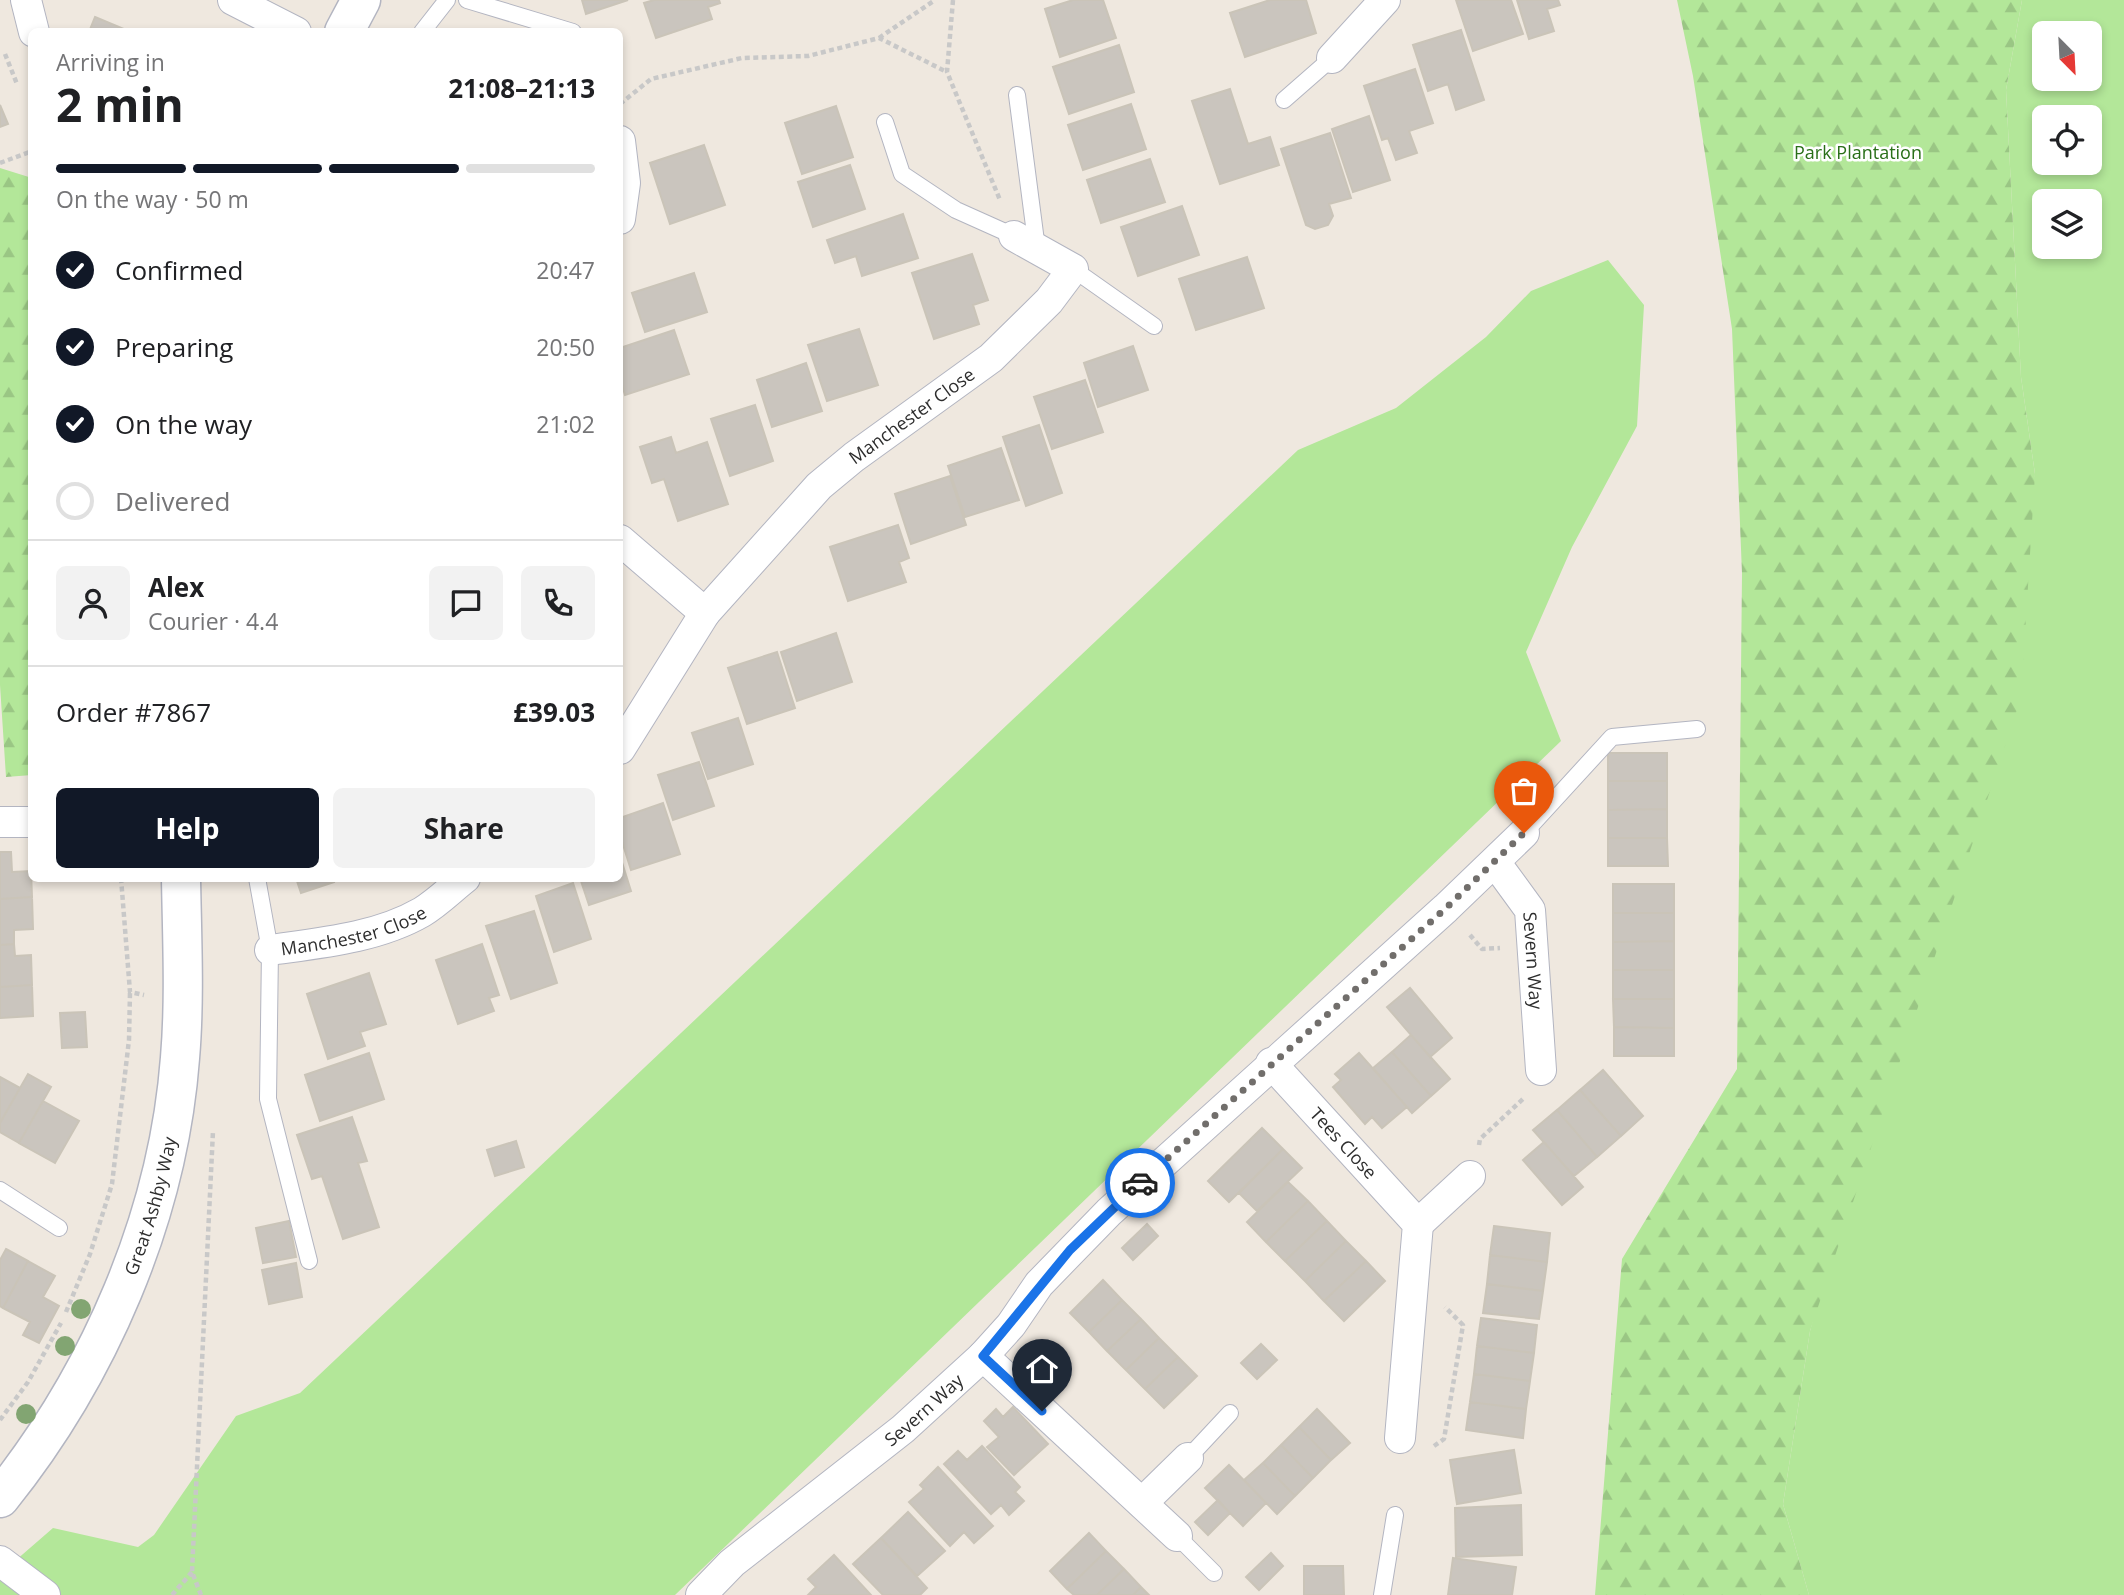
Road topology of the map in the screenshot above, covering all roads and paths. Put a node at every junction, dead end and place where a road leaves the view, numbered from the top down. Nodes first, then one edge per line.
1 (26, 0) edge
2 (233, 0) edge
3 (361, 0) edge
4 (447, 0) edge
5 (467, 0) edge
6 (935, 0) edge
7 (953, 0) edge
8 (1385, 0) edge
9 (33, 28) edge
10 (288, 28) edge
11 (346, 28) edge
12 (425, 28) edge
13 (560, 28) edge
14 (880, 38) junction
15 (4, 51) dead end
16 (1332, 58) joint
17 (947, 72) junction
18 (17, 84) dead end
19 (1017, 95) dead end
20 (1284, 100) dead end
21 (623, 102) edge
22 (886, 122) dead end
23 (28, 152) edge
24 (0, 163) edge
25 (623, 166) edge
26 (623, 197) edge
27 (1026, 243) junction
28 (1073, 270) junction
29 (1154, 326) dead end
30 (623, 543) edge
31 (705, 613) junction
32 (1697, 729) dead end
33 (623, 744) edge
34 (0, 822) edge
35 (28, 822) edge
36 (1524, 833) joint
37 (1495, 862) junction
38 (181, 882) edge
39 (258, 882) edge
40 (460, 882) edge
41 (1446, 908) junction
42 (1532, 946) junction
43 (270, 950) junction
44 (130, 992) dead end
45 (1271, 1063) junction
46 (1541, 1069) joint
47 (1470, 1176) joint
48 (0, 1190) edge
49 (1418, 1224) junction
50 (59, 1228) dead end
51 (309, 1261) dead end
52 (983, 1356) junction
53 (1230, 1413) dead end
54 (0, 1420) edge
55 (1400, 1438) dead end
56 (1188, 1458) joint
57 (0, 1498) edge
58 (1142, 1503) junction
59 (1395, 1515) dead end
60 (1177, 1536) joint
61 (0, 1561) edge
62 (192, 1572) dead end
63 (1214, 1573) dead end
64 (45, 1595) edge
65 (172, 1595) edge
66 (701, 1595) edge
67 (1382, 1595) edge

1 - 9 street
2 - 10 street
3 - 11 street
4 - 12 lane
5 - 13 lane
6 - 14 path
7 - 17 path
8 - 16 street
14 - 17 path
14 - 21 path
15 - 18 path
16 - 20 lane
17 - 27 path
19 - 27 lane
22 - 27 lane
23 - 24 path
25 - 26 street
27 - 28 street
28 - 29 lane
28 - 31 street, Manchester Close
30 - 31 street
31 - 33 street, Manchester Close
32 - 36 lane
34 - 35 street
36 - 37 street, Severn Way
37 - 41 street, Severn Way
37 - 42 street, Severn Way
38 - 57 street, Great Ashby Way
39 - 43 lane
40 - 43 street, Manchester Close
41 - 42 path
41 - 45 street, Severn Way
42 - 46 street, Severn Way
43 - 51 lane
44 - 54 path
45 - 49 street, Tees Close
45 - 52 street, Severn Way
46 - 47 path
47 - 49 street
48 - 50 lane
49 - 55 street
52 - 58 street
52 - 66 street, Severn Way
53 - 56 lane
56 - 58 street
58 - 60 street
59 - 67 lane
60 - 63 lane
61 - 64 street
62 - 65 path

